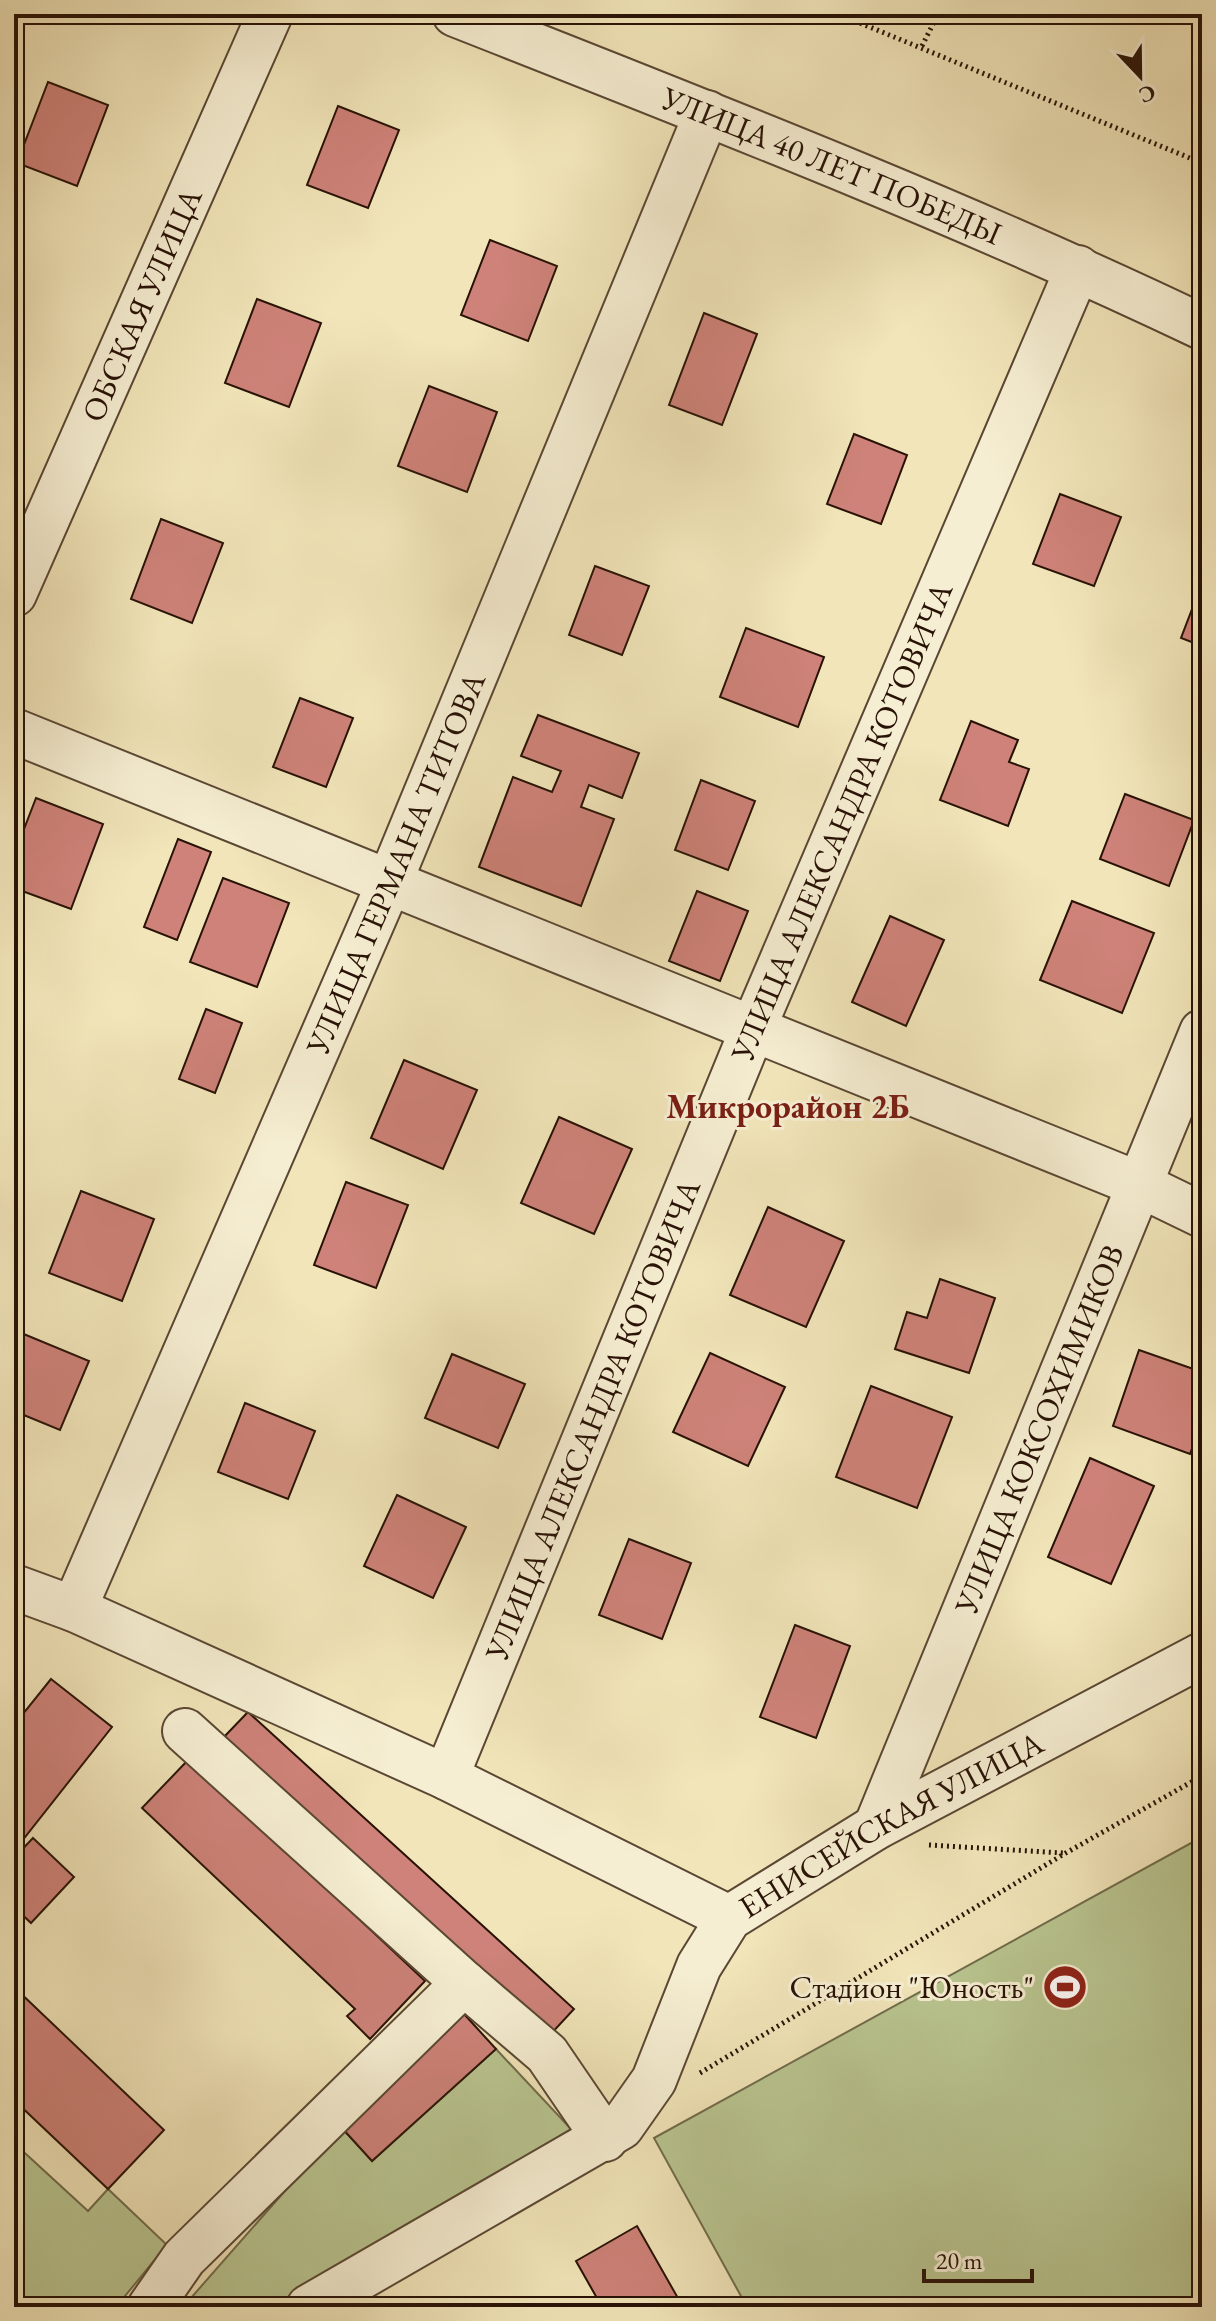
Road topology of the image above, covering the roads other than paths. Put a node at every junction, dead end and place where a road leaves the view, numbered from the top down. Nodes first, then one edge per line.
1 (270, 14) edge
2 (455, 14) edge
3 (707, 113) junction
4 (1078, 268) junction
5 (1202, 327) edge
6 (14, 594) edge
7 (14, 731) edge
8 (390, 881) junction
9 (752, 1031) junction
10 (1202, 1032) edge
11 (1138, 1184) junction
12 (1202, 1215) edge
13 (14, 1587) edge
14 (74, 1609) junction
15 (1202, 1655) edge
16 (185, 1731) dead end
17 (446, 1777) junction
18 (876, 1827) junction
19 (729, 1918) junction
20 (464, 1983) junction
21 (605, 2139) junction
22 (150, 2307) edge
23 (309, 2307) edge

1 - 6 street, ОБСКАЯ УЛИЦА
2 - 3 street, УЛИЦА 40 ЛЕТ ПОБЕДЫ
3 - 4 street, УЛИЦА 40 ЛЕТ ПОБЕДЫ
3 - 8 street, УЛИЦА ГЕРМАНА ТИТОВА
4 - 5 street, УЛИЦА 40 ЛЕТ ПОБЕДЫ
4 - 9 street, УЛИЦА АЛЕКСАНДРА КОТОВИЧА
7 - 8 street
8 - 9 street
8 - 14 street, УЛИЦА ГЕРМАНА ТИТОВА
9 - 11 street
9 - 17 street, УЛИЦА АЛЕКСАНДРА КОТОВИЧА
10 - 11 street, УЛИЦА КОКСОХИМИКОВ
11 - 12 street
11 - 18 street, УЛИЦА КОКСОХИМИКОВ
13 - 14 street
14 - 17 street
15 - 18 street, ЕНИСЕЙСКАЯ УЛИЦА
16 - 20 street
17 - 19 street
18 - 19 street, ЕНИСЕЙСКАЯ УЛИЦА
19 - 21 street, ЕНИСЕЙСКАЯ УЛИЦА
20 - 21 street
20 - 22 street
21 - 23 street, ЕНИСЕЙСКАЯ УЛИЦА

